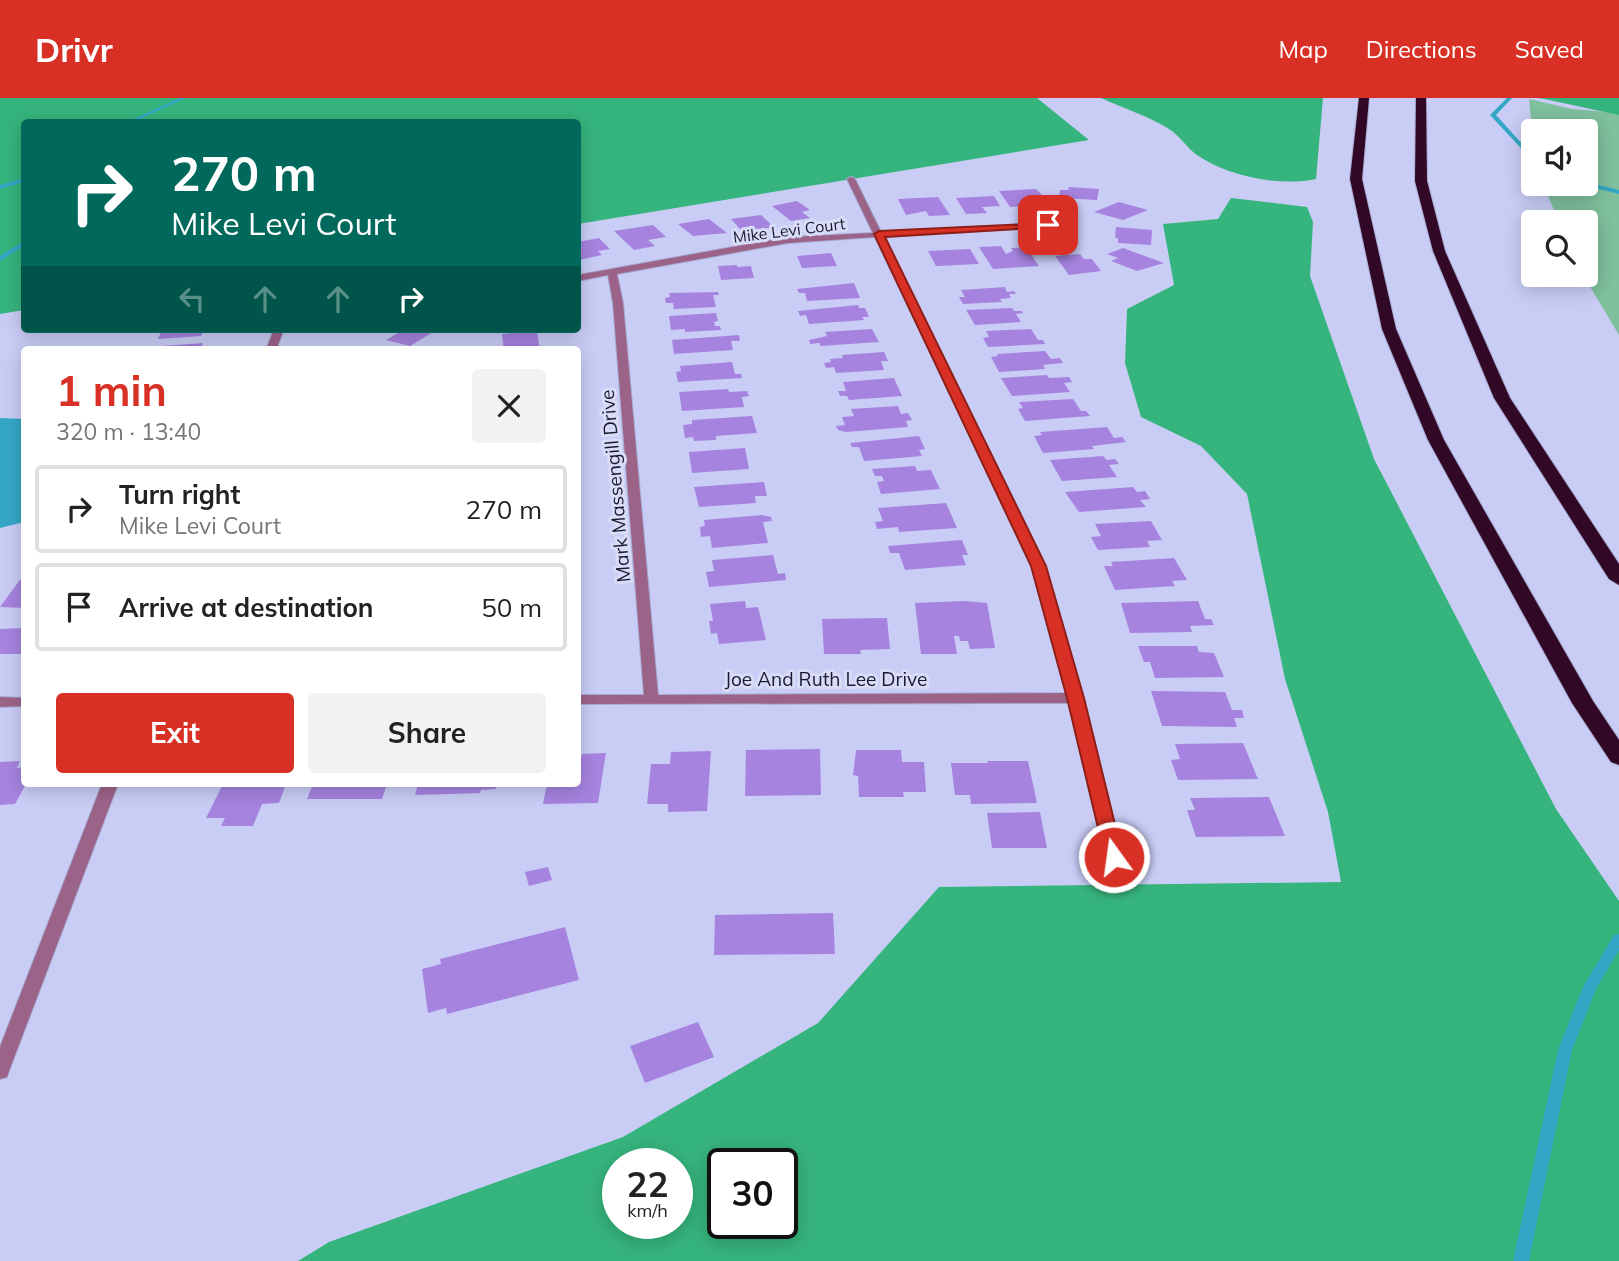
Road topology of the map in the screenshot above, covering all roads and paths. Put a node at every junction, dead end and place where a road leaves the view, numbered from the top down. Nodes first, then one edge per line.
1 (1364, 98) edge
2 (1421, 98) edge
3 (851, 179) dead end
4 (1048, 225) dead end
5 (879, 234) junction
6 (611, 271) junction
7 (581, 277) edge
8 (1619, 579) edge
9 (1076, 698) junction
10 (651, 699) junction
11 (581, 700) edge
12 (0, 702) edge
13 (21, 702) edge
14 (1619, 757) edge
15 (109, 787) edge
16 (1114, 857) dead end
17 (0, 1071) edge

1 - 14 highway
2 - 8 highway
3 - 5 street
4 - 5 street, Mike Levi Court
5 - 6 street, Mike Levi Court
5 - 9 street
6 - 7 street, Mike Levi Court
6 - 10 street, Mark Massengill Drive
9 - 10 street, Joe And Ruth Lee Drive
9 - 16 street
10 - 11 street, Joe And Ruth Lee Drive
12 - 13 street
15 - 17 street

